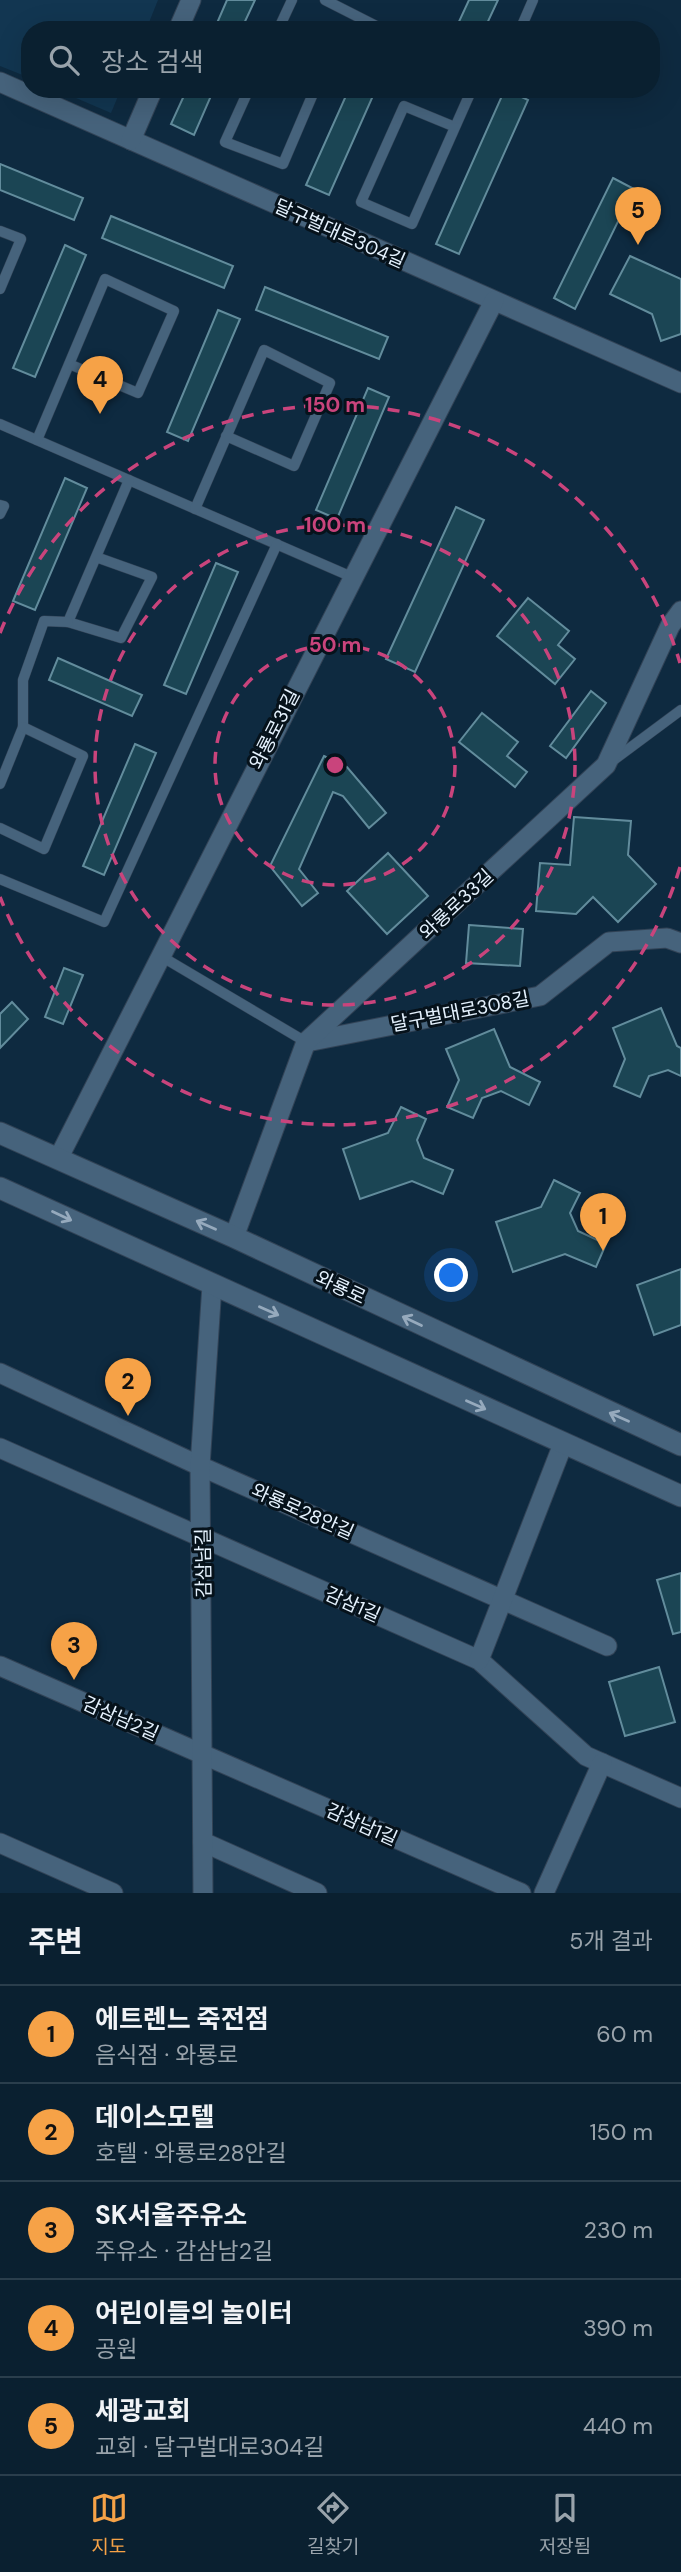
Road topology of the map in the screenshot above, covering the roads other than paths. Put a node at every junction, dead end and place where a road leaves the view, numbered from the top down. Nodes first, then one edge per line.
1 (191, 0) edge
2 (292, 0) edge
3 (325, 0) edge
4 (533, 0) edge
5 (346, 4) edge
6 (182, 21) edge
7 (282, 21) edge
8 (371, 21) edge
9 (524, 21) edge
10 (0, 82) edge
11 (21, 91) edge
12 (36, 98) edge
13 (149, 98) edge
14 (245, 98) edge
15 (311, 98) edge
16 (468, 98) edge
17 (455, 127) junction
18 (131, 140) junction
19 (0, 231) edge
20 (0, 289) edge
21 (494, 301) junction
22 (69, 365) junction
23 (681, 383) edge
24 (0, 424) edge
25 (226, 436) junction
26 (37, 440) junction
27 (129, 480) junction
28 (0, 505) edge
29 (195, 509) junction
30 (0, 514) edge
31 (277, 544) junction
32 (96, 557) junction
33 (352, 577) junction
34 (681, 611) edge
35 (68, 622) junction
36 (681, 710) edge
37 (23, 727) junction
38 (606, 765) junction
39 (0, 784) edge
40 (0, 828) edge
41 (0, 879) edge
42 (681, 943) edge
43 (159, 955) junction
44 (306, 1042) junction
45 (0, 1133) edge
46 (58, 1159) junction
47 (2, 1193) edge
48 (234, 1237) junction
49 (212, 1285) junction
50 (0, 1373) edge
51 (563, 1444) junction
52 (681, 1445) edge
53 (0, 1448) edge
54 (200, 1466) junction
55 (681, 1496) edge
56 (203, 1538) junction
57 (504, 1599) junction
58 (607, 1646) dead end
59 (478, 1660) junction
60 (0, 1666) edge
61 (203, 1754) junction
62 (602, 1763) junction
63 (681, 1797) edge
64 (203, 1842) junction
65 (0, 1843) edge
66 (113, 1893) edge
67 (204, 1893) edge
68 (317, 1893) edge
69 (522, 1893) edge
70 (544, 1893) edge

1 - 6 street
2 - 7 lane
3 - 5 lane
4 - 9 lane
5 - 8 lane
10 - 11 street, 달구벌대로304길
12 - 18 street, 달구벌대로304길
13 - 18 street
14 - 15 lane
16 - 17 lane
17 - 17 lane
18 - 21 street, 달구벌대로304길
19 - 20 lane
21 - 23 street, 달구벌대로304길
21 - 33 street, 와룡로31길
22 - 22 lane
22 - 26 lane
24 - 26 lane
25 - 25 lane
25 - 29 lane
26 - 27 lane
27 - 29 lane
27 - 32 lane
28 - 30 lane
29 - 31 lane
31 - 33 lane
31 - 41 lane
32 - 35 lane
32 - 35 lane
33 - 43 street, 와룡로31길
34 - 38 street, 와룡로33길
35 - 37 lane
36 - 38 lane, 와룡로33길
37 - 39 lane
37 - 40 lane
38 - 44 street, 와룡로33길
42 - 44 street, 달구벌대로308길
43 - 44 lane
43 - 46 street, 와룡로31길
44 - 48 street, 와룡로33길
45 - 46 main road, 와룡로
48 -> 46 main road, 와룡로
47 -> 49 main road
52 -> 48 main road, 와룡로
49 -> 51 main road
49 - 54 street, 감삼남길
50 - 54 street, 와룡로28안길
51 - 55 main road
51 - 57 street
53 - 56 street, 감삼1길
54 - 56 street, 감삼남길
54 - 57 street, 와룡로28안길
56 - 59 street, 감삼1길
56 - 61 street, 감삼남길
57 - 58 street, 와룡로28안길
57 - 59 street
59 - 62 street, 감삼1길
60 - 61 street, 감삼남2길
61 - 64 street, 감삼남길
61 - 69 street, 감삼남1길
62 - 63 street, 감삼1길
62 - 70 street
64 - 67 street, 감삼남길
64 - 68 street
65 - 66 street

